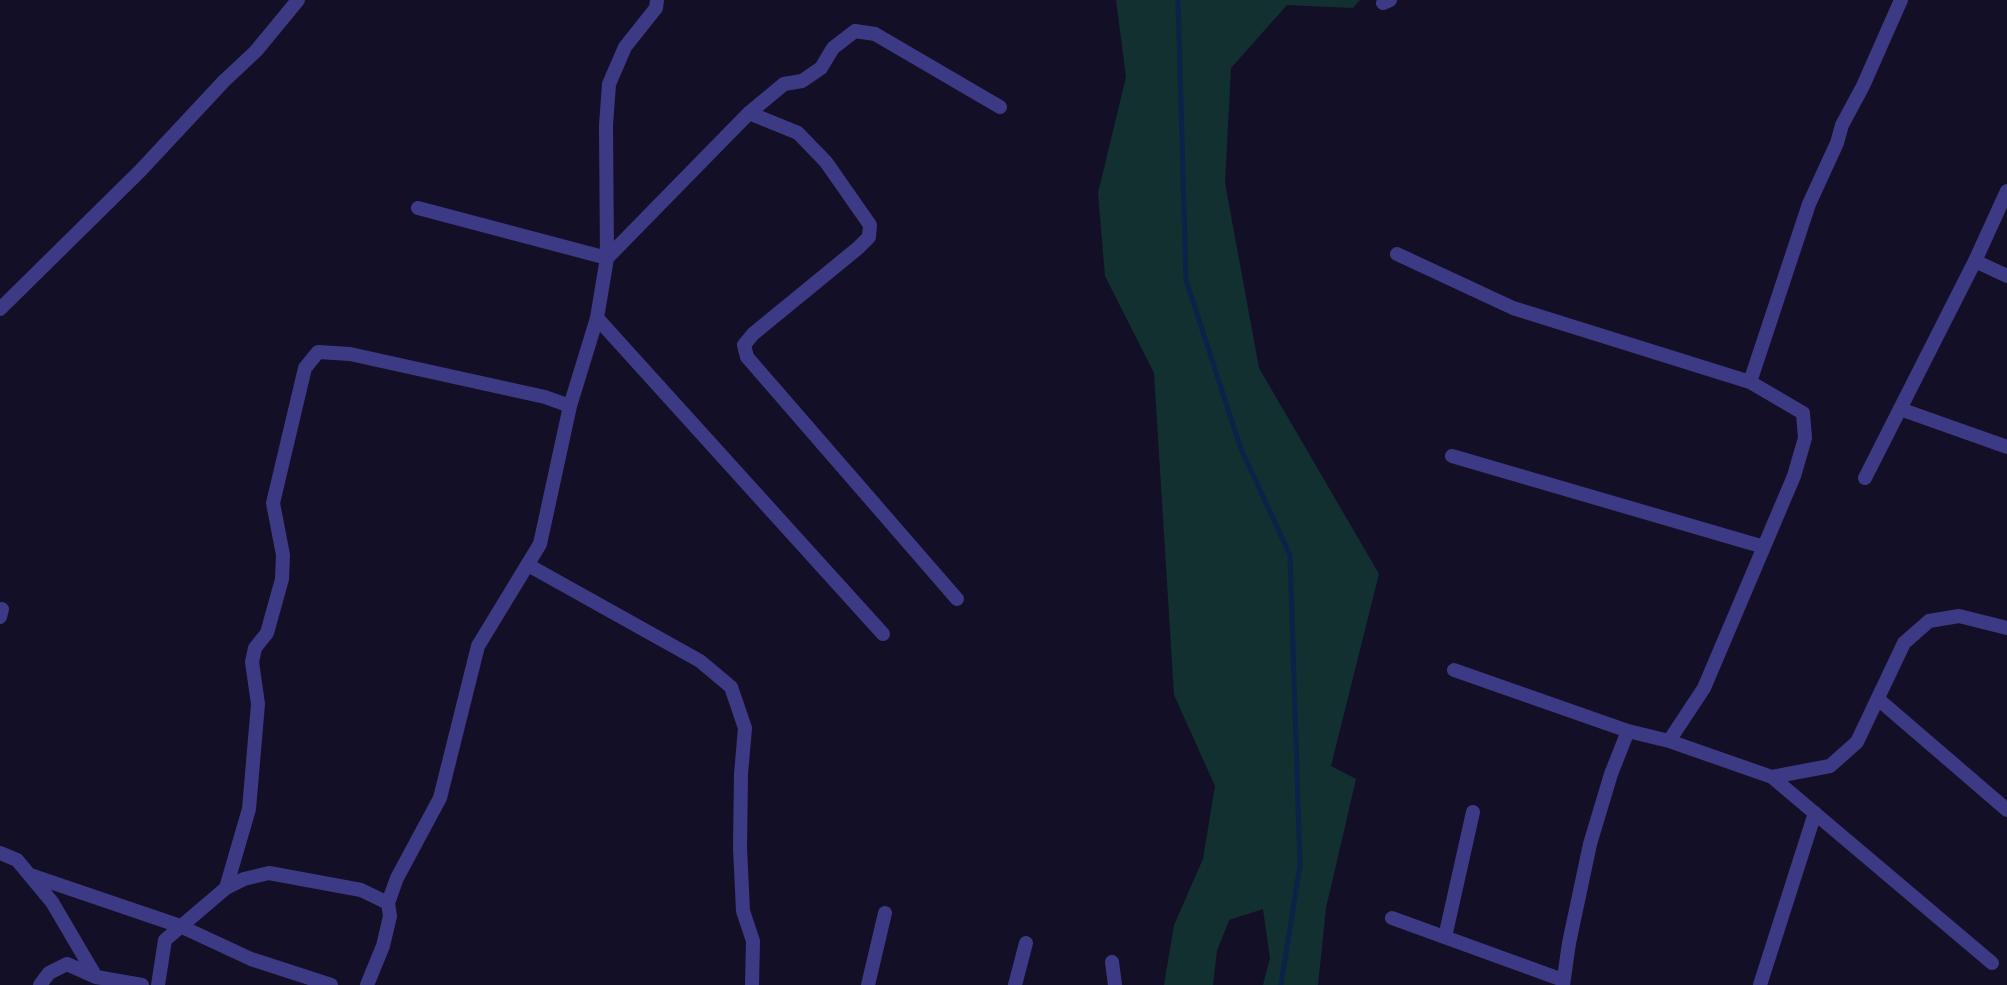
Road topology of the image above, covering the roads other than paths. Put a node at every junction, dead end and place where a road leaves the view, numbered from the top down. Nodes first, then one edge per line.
1 (298, 0) edge
2 (657, 0) edge
3 (1901, 0) edge
4 (1000, 107) dead end
5 (749, 113) junction
6 (2007, 191) edge
7 (418, 208) dead end
8 (1397, 254) dead end
9 (607, 258) junction
10 (1975, 261) junction
11 (2007, 276) edge
12 (0, 309) edge
13 (597, 318) junction
14 (1750, 382) junction
15 (570, 406) junction
16 (1900, 409) junction
17 (2007, 447) edge
18 (1452, 456) dead end
19 (1865, 478) dead end
20 (1764, 547) junction
21 (528, 565) junction
22 (957, 599) dead end
23 (2007, 628) edge
24 (883, 634) dead end
25 (1454, 670) dead end
26 (1878, 699) junction
27 (1628, 731) junction
28 (1669, 741) junction
29 (1772, 777) junction
30 (2007, 810) edge
31 (1473, 812) dead end
32 (1815, 813) junction
33 (0, 853) edge
34 (30, 875) junction
35 (226, 888) junction
36 (388, 903) junction
37 (885, 913) dead end
38 (1392, 918) dead end
39 (180, 926) junction
40 (1445, 937) junction
41 (1026, 943) dead end
42 (1112, 962) dead end
43 (1992, 963) dead end
44 (96, 977) junction
45 (1563, 982) edge
46 (40, 985) edge
47 (142, 985) edge
48 (158, 985) edge
49 (331, 985) edge
50 (367, 985) edge
51 (752, 985) edge
52 (868, 985) edge
53 (1015, 985) edge
54 (1115, 985) edge
55 (1760, 985) edge

1 - 12 street
2 - 9 street
3 - 14 street
4 - 5 street
5 - 9 street
5 - 22 street
6 - 10 street
7 - 9 street
8 - 14 street
9 - 13 street
10 - 11 street
10 - 16 street
13 - 15 street
13 - 24 street
14 - 20 street
15 - 21 street
15 - 35 street
16 - 17 street
16 - 19 street
18 - 20 street
20 - 28 street
21 - 36 street
21 - 51 street
23 - 26 street
25 - 27 street
26 - 29 street
26 - 30 street
27 - 28 street
27 - 45 street
28 - 29 street
29 - 32 street
31 - 40 street
32 - 43 street
32 - 55 street
33 - 34 street
34 - 39 street
34 - 44 street
35 - 36 street
35 - 39 street
36 - 50 street
37 - 52 street
38 - 40 street
39 - 48 street
39 - 49 street
40 - 45 street
41 - 53 street
42 - 54 street
44 - 46 street
44 - 47 street

